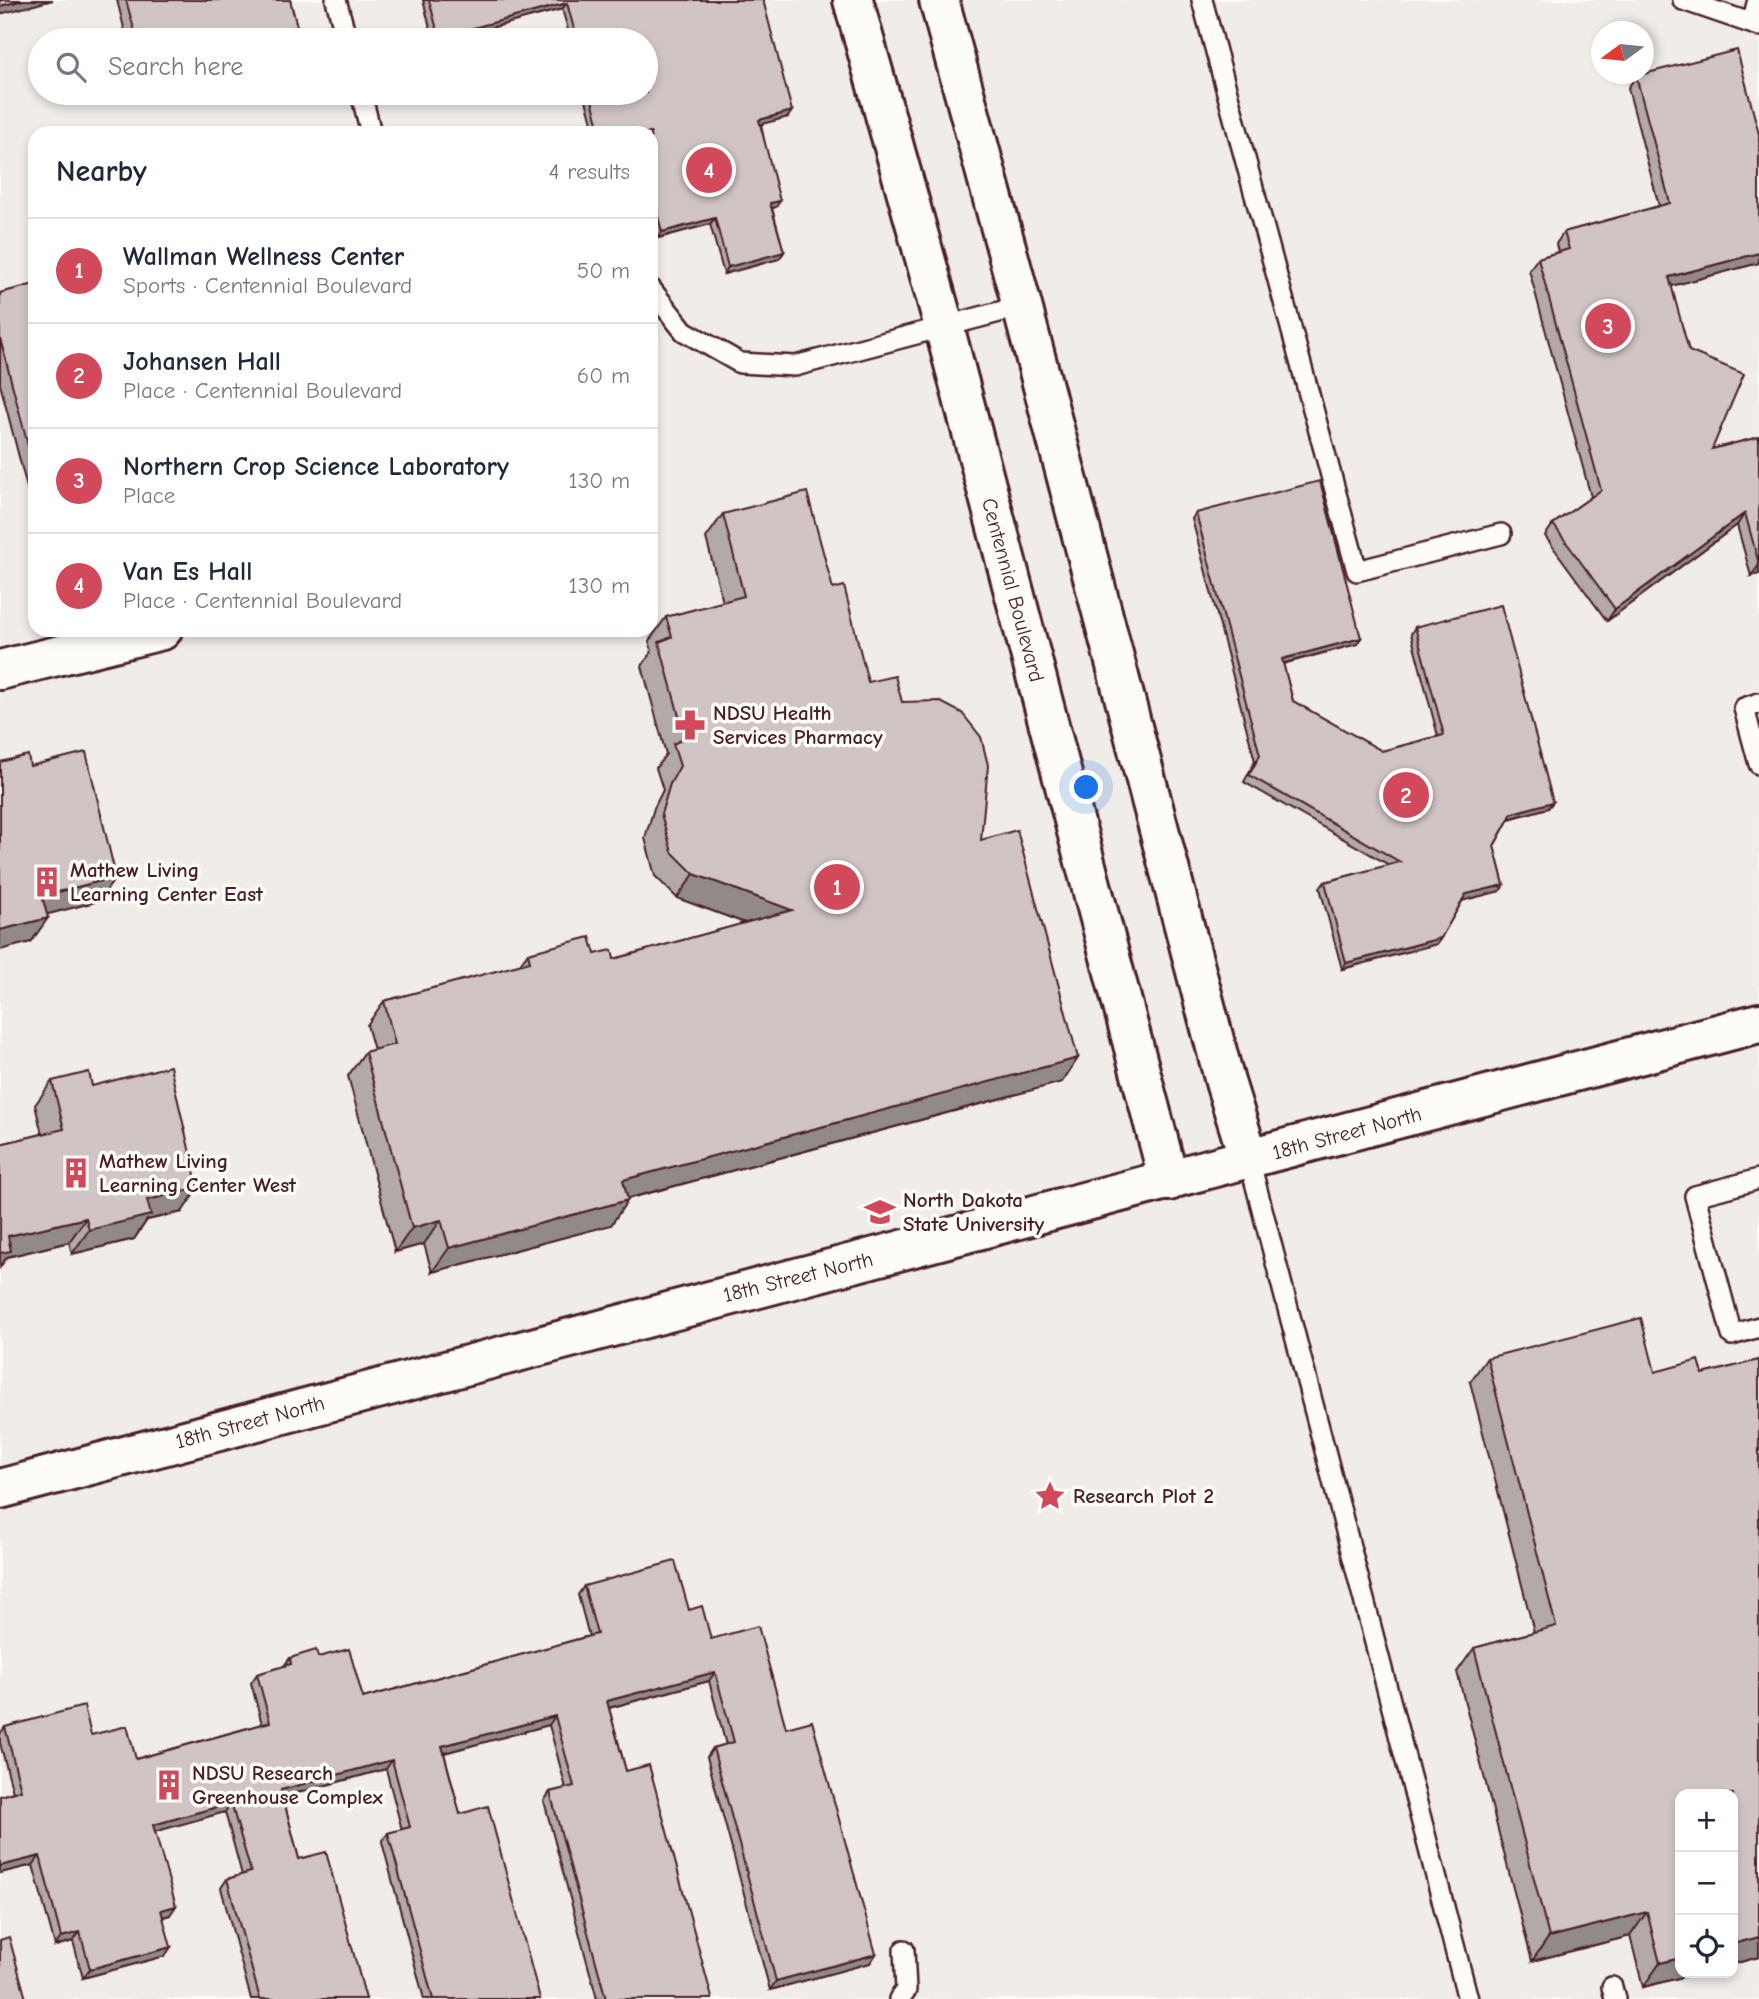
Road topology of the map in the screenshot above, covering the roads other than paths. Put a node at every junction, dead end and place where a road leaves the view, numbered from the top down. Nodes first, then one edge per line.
1 (336, 0) edge
2 (853, 0) edge
3 (939, 0) edge
4 (1202, 0) edge
5 (1684, 0) edge
6 (1758, 0) edge
7 (1755, 24) edge
8 (344, 28) edge
9 (364, 105) edge
10 (370, 126) edge
11 (658, 298) edge
12 (1022, 306) junction
13 (944, 326) junction
14 (1501, 534) dead end
15 (134, 637) edge
16 (0, 670) edge
17 (1759, 703) edge
18 (1759, 764) edge
19 (1759, 1023) edge
20 (1249, 1158) junction
21 (1759, 1179) edge
22 (1169, 1181) junction
23 (1759, 1327) edge
24 (0, 1489) edge
25 (904, 1950) dead end
26 (899, 1999) edge
27 (1468, 1999) edge

1 - 8 lane
2 - 13 street, Centennial Boulevard
3 - 12 street
4 - 14 lane
5 - 7 lane
6 - 7 lane
9 - 10 lane
11 - 13 lane
12 - 13 lane
12 - 20 street
13 - 22 street, Centennial Boulevard
15 - 16 street
17 - 18 lane
19 - 20 street, 18th Street North
20 - 22 street, 18th Street North
20 - 27 lane
21 - 23 lane
22 - 24 street, 18th Street North
25 - 26 lane

